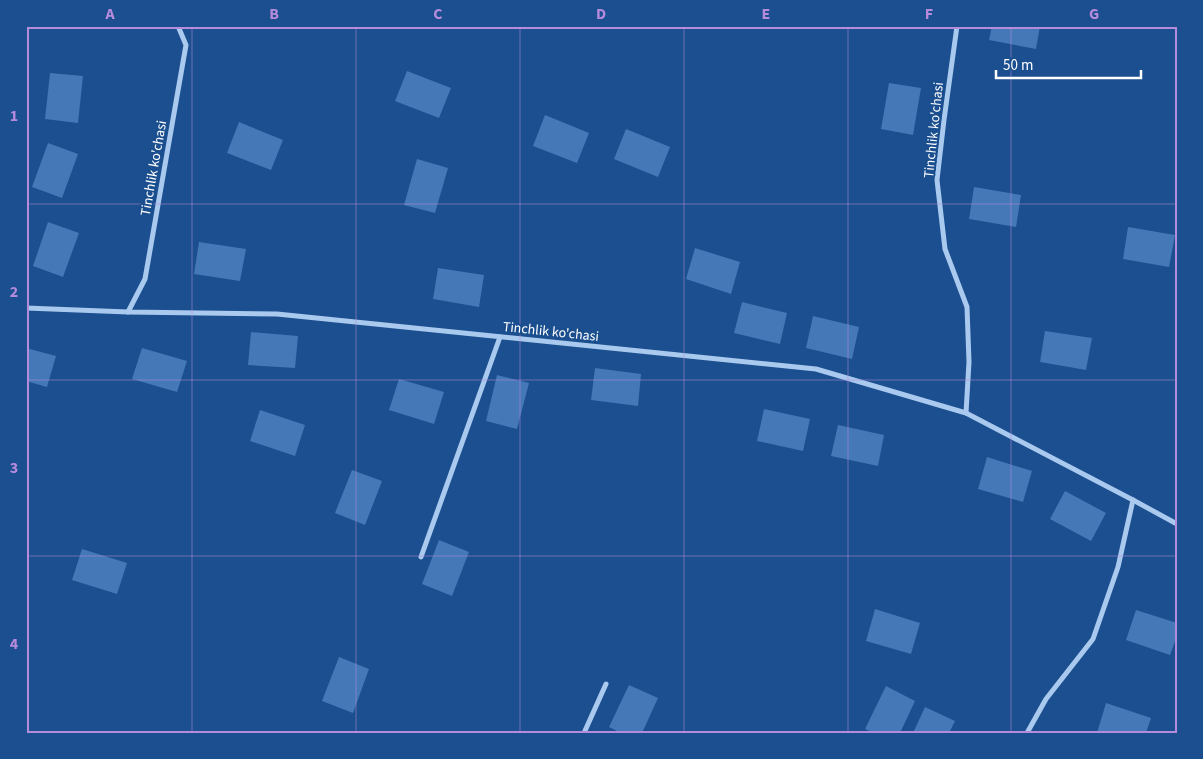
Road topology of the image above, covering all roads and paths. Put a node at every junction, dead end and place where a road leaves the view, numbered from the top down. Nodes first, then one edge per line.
1 (178, 26) edge
2 (957, 26) edge
3 (26, 308) edge
4 (128, 312) junction
5 (500, 337) junction
6 (966, 413) junction
7 (1133, 500) junction
8 (1177, 524) edge
9 (421, 557) dead end
10 (606, 684) dead end
11 (584, 733) edge
12 (1027, 733) edge

1 - 4 street, Tinchlik ko'chasi
2 - 6 street, Tinchlik ko'chasi
3 - 4 street, Tinchlik ko'chasi
4 - 5 street, Tinchlik ko'chasi
5 - 6 street, Tinchlik ko'chasi
5 - 9 street
6 - 7 street, Tinchlik ko'chasi
7 - 8 street, Tinchlik ko'chasi
7 - 12 street
10 - 11 street

